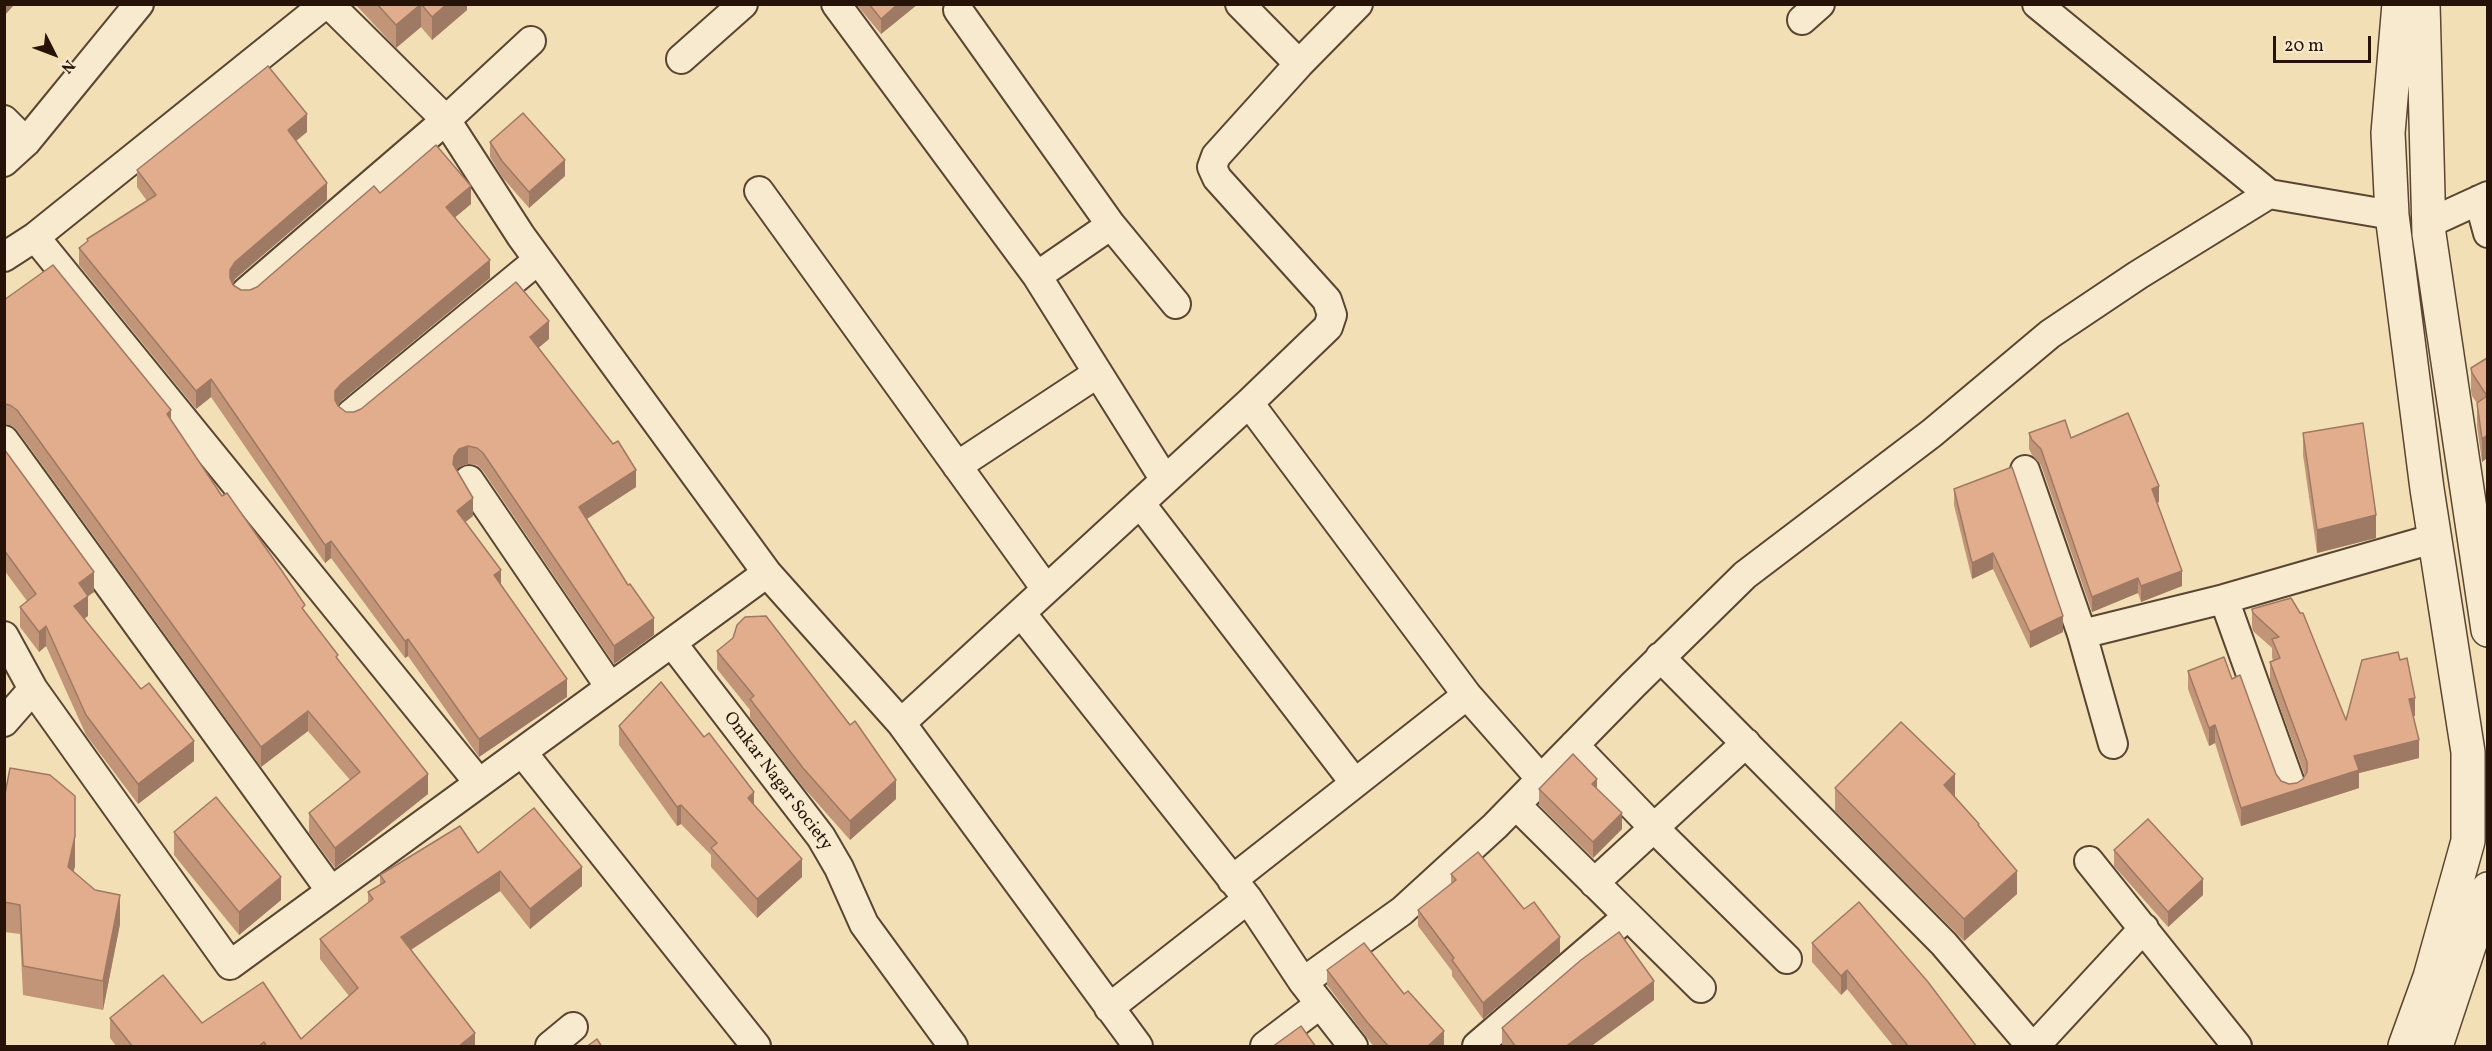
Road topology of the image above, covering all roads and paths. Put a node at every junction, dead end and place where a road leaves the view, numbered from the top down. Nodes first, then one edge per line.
1 (139, 4) edge
2 (327, 4) edge
3 (743, 4) edge
4 (836, 4) edge
5 (1240, 4) edge
6 (1358, 4) edge
7 (2037, 4) edge
8 (2399, 4) edge
9 (2423, 4) edge
10 (958, 10) dead end
11 (531, 40) dead end
12 (681, 59) dead end
13 (1299, 64) junction
14 (4, 120) edge
15 (446, 120) junction
16 (26, 142) junction
17 (4, 162) edge
18 (759, 191) dead end
19 (2269, 194) junction
20 (2483, 198) edge
21 (2392, 215) junction
22 (2429, 223) junction
23 (1111, 225) junction
24 (2487, 233) edge
25 (35, 237) junction
26 (4, 257) edge
27 (538, 260) junction
28 (1037, 276) junction
29 (246, 292) edge
30 (1176, 304) dead end
31 (1098, 373) junction
32 (1249, 403) junction
33 (351, 414) edge
34 (4, 440) edge
35 (957, 466) junction
36 (2025, 470) dead end
37 (469, 480) dead end
38 (1165, 480) junction
39 (1140, 503) junction
40 (2436, 538) junction
41 (767, 573) junction
42 (1046, 589) junction
43 (2224, 599) junction
44 (1021, 613) junction
45 (2487, 630) edge
46 (2082, 634) junction
47 (4, 636) edge
48 (672, 643) junction
49 (1660, 657) junction
50 (610, 687) junction
51 (33, 689) junction
52 (1467, 695) junction
53 (4, 722) edge
54 (901, 723) junction
55 (1746, 743) junction
56 (2112, 744) dead end
57 (1574, 745) junction
58 (522, 752) junction
59 (1541, 779) junction
60 (1354, 782) junction
61 (479, 783) junction
62 (2291, 786) edge
63 (1516, 805) junction
64 (1654, 828) junction
65 (2478, 842) edge
66 (2089, 861) dead end
67 (1594, 883) junction
68 (2487, 888) edge
69 (1240, 889) junction
70 (331, 891) junction
71 (1628, 916) junction
72 (2144, 928) junction
73 (1786, 959) dead end
74 (1303, 982) junction
75 (1701, 988) dead end
76 (1319, 1005) junction
77 (1109, 1008) junction
78 (573, 1027) dead end
79 (550, 1047) edge
80 (756, 1047) edge
81 (954, 1047) edge
82 (1138, 1047) edge
83 (1266, 1047) edge
84 (1353, 1047) edge
85 (1477, 1047) edge
86 (2033, 1047) edge
87 (2237, 1047) edge
88 (2405, 1047) edge
89 (2436, 1047) edge

1 - 16 street
2 - 15 street
2 - 25 street
3 - 12 street
4 - 28 street
5 - 13 street
6 - 13 street
7 - 19 street
8 - 21 street
9 - 22 street
10 - 23 street
11 - 15 street
13 - 32 street
14 - 16 street
15 - 27 street
15 - 29 street
16 - 17 street
18 - 35 street
19 - 21 street
19 - 49 street
20 - 22 street
20 - 24 street
21 - 40 street
22 - 45 street
23 - 28 street
23 - 30 street
25 - 26 street
25 - 61 street
27 - 33 street
27 - 41 street
28 - 31 street
31 - 35 street
31 - 38 street
32 - 38 street
32 - 52 street
34 - 70 street
35 - 42 street
36 - 46 street
37 - 50 street
38 - 39 street
39 - 42 street
39 - 60 street
40 - 43 street
40 - 65 street
41 - 48 street
41 - 54 street
42 - 44 street
43 - 46 street
43 - 62 street
44 - 54 street
44 - 69 street
46 - 56 street
47 - 51 street
48 - 50 street
48 - 81 street, Omkar Nagar Society
49 - 55 street
49 - 57 street
50 - 58 street
51 - 53 street
51 - 70 street
52 - 59 street
52 - 60 street
54 - 77 street
55 - 64 street
55 - 86 street
57 - 59 street
57 - 64 street
58 - 61 street
58 - 80 street
59 - 63 street
60 - 69 street
61 - 70 street
63 - 67 street
63 - 74 street
64 - 67 street
64 - 73 street
65 - 88 street
66 - 72 street
67 - 71 street
68 - 89 street
69 - 74 street
69 - 77 street
71 - 75 street
71 - 85 street
72 - 86 street
72 - 87 street
74 - 76 street
76 - 83 street
76 - 84 street
77 - 82 street
78 - 79 street

